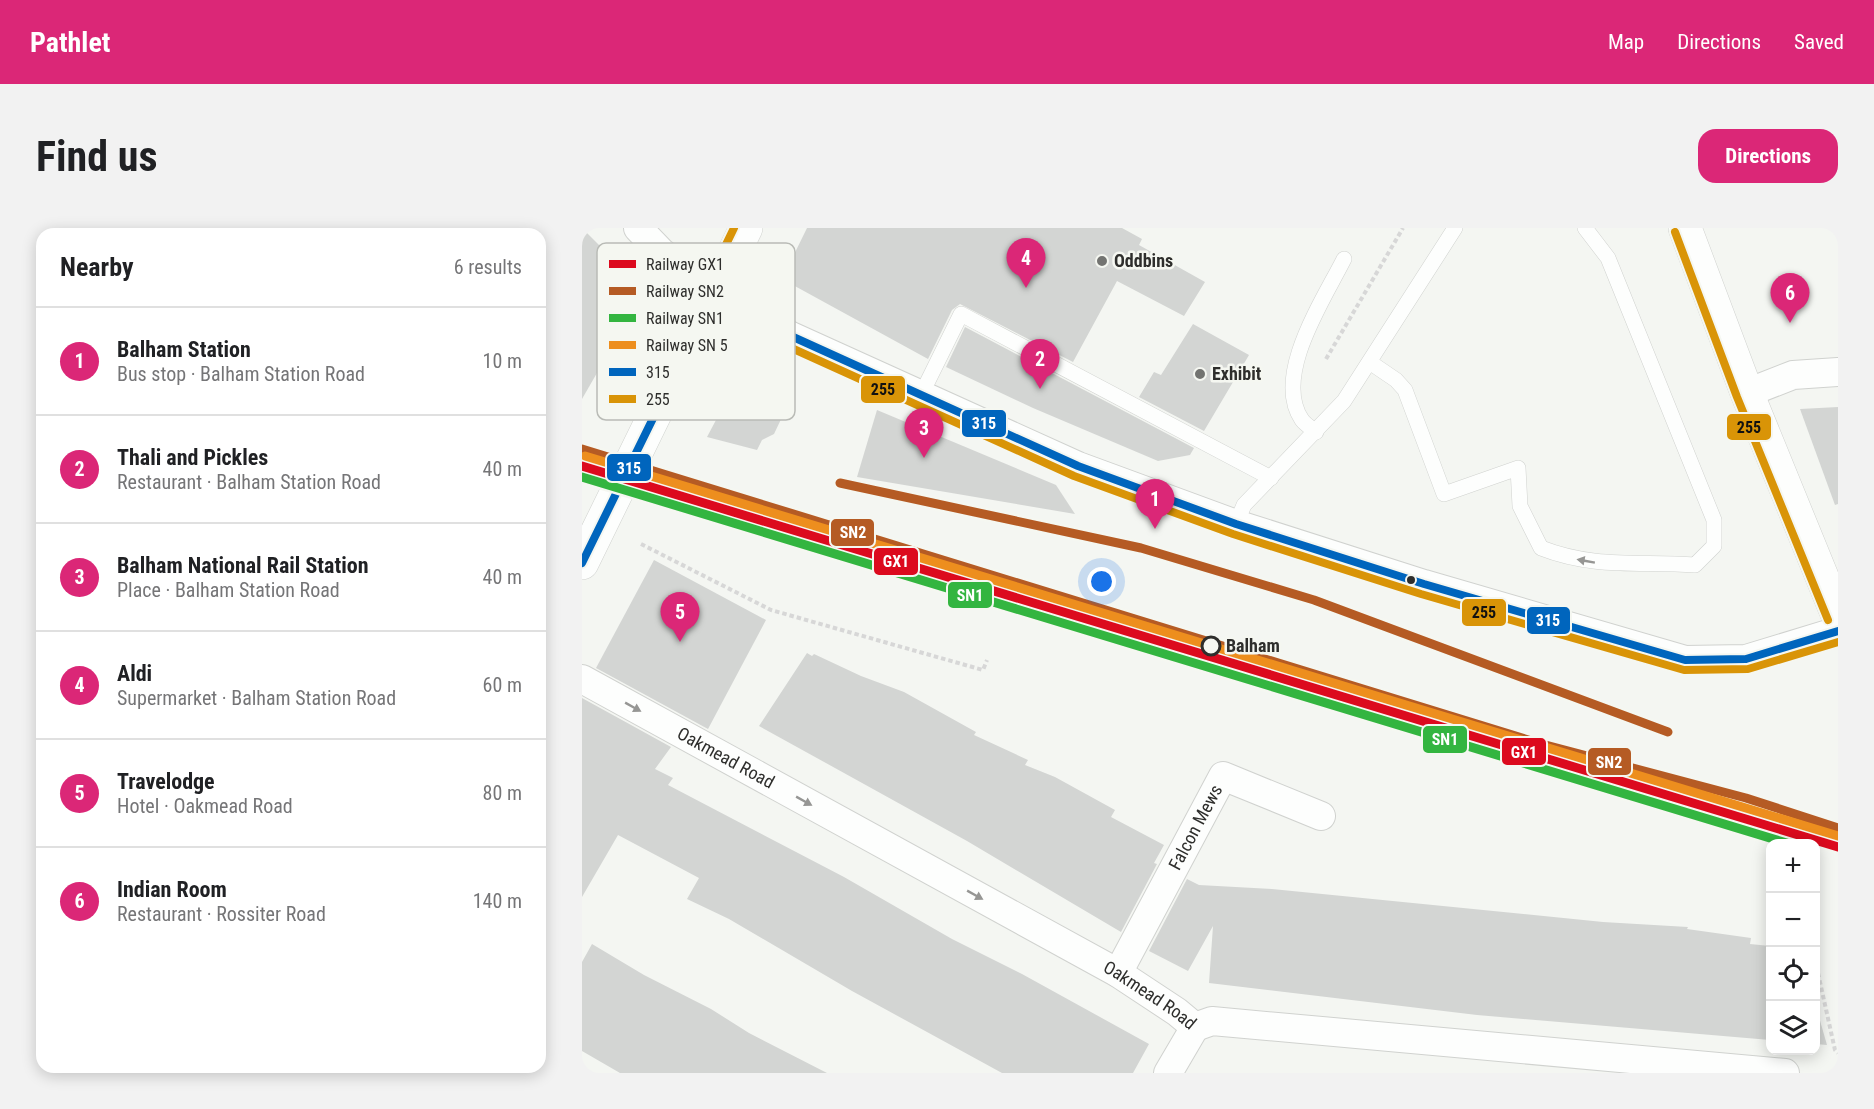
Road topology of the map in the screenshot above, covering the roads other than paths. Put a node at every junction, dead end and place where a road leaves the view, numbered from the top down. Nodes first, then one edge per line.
1 (638, 228) edge
2 (747, 228) edge
3 (1455, 228) edge
4 (1585, 228) edge
5 (1685, 228) edge
6 (653, 243) edge
7 (740, 243) edge
8 (1344, 259) dead end
9 (795, 338) edge
10 (1371, 363) junction
11 (1838, 372) edge
12 (1747, 393) junction
13 (921, 395) junction
14 (653, 420) edge
15 (1316, 432) junction
16 (1270, 478) junction
17 (1236, 524) junction
18 (582, 563) edge
19 (1838, 616) edge
20 (1838, 631) edge
21 (582, 679) edge
22 (1321, 816) dead end
23 (1118, 973) junction
24 (1195, 1027) junction
25 (1168, 1073) edge
26 (1785, 1073) edge

1 - 6 street
2 - 7 main road
3 - 10 lane
4 -> 10 lane
5 - 12 main road
8 - 15 lane
9 - 13 street
10 - 15 lane
11 - 12 street
12 - 19 main road
13 - 16 lane
13 - 17 street
14 - 18 main road
15 - 16 lane
16 - 17 lane
17 - 20 street
21 -> 23 street, Oakmead Road
22 - 23 street, Falcon Mews
23 - 24 street, Oakmead Road
24 - 25 street
24 - 26 street, Oakmead Road

